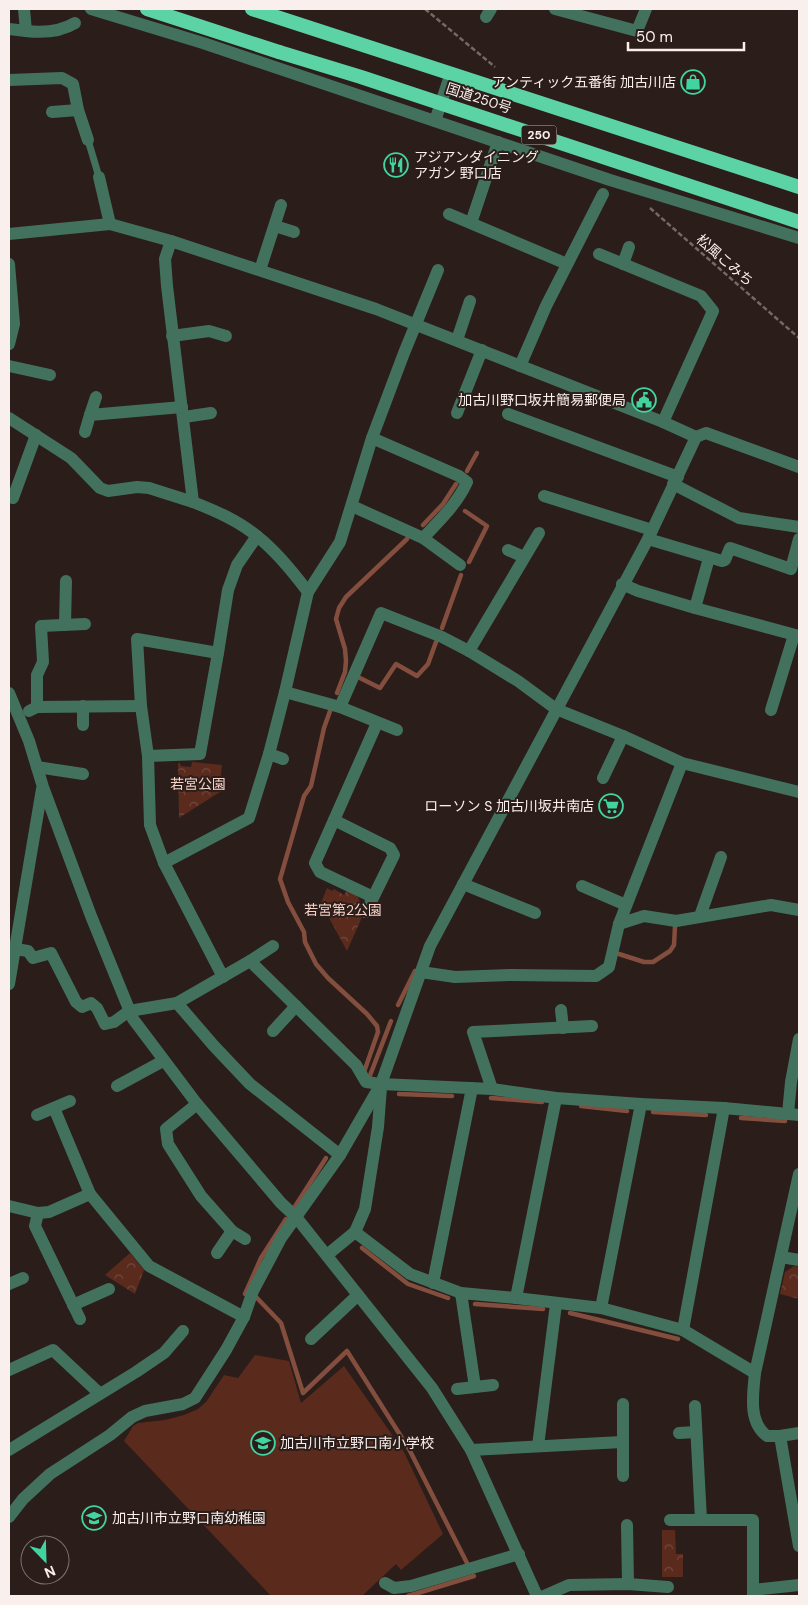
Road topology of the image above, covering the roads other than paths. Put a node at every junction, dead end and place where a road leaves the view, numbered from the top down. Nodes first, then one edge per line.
1 (24, 9) edge
2 (91, 9) edge
3 (147, 9) edge
4 (252, 9) edge
5 (555, 9) edge
6 (646, 9) edge
7 (76, 23) dead end
8 (9, 29) edge
9 (26, 31) junction
10 (451, 73) junction
11 (9, 80) edge
12 (78, 110) junction
13 (52, 112) dead end
14 (435, 121) junction
15 (88, 140) joint
16 (498, 142) junction
17 (99, 177) joint
18 (799, 187) edge
19 (603, 194) dead end
20 (281, 206) dead end
21 (449, 214) dead end
22 (799, 222) edge
23 (471, 223) junction
24 (110, 224) junction
25 (274, 226) junction
26 (294, 232) dead end
27 (9, 234) edge
28 (799, 238) edge
29 (171, 241) junction
30 (630, 247) dead end
31 (599, 254) dead end
32 (9, 264) edge
33 (567, 264) junction
34 (623, 264) junction
35 (260, 270) junction
36 (438, 270) dead end
37 (470, 301) dead end
38 (416, 326) junction
39 (172, 336) junction
40 (226, 336) dead end
41 (457, 340) junction
42 (9, 344) edge
43 (482, 350) junction
44 (9, 366) edge
45 (520, 366) junction
46 (50, 376) dead end
47 (96, 397) dead end
48 (183, 412) junction
49 (211, 413) dead end
50 (457, 413) dead end
51 (508, 414) dead end
52 (90, 415) junction
53 (9, 418) edge
54 (663, 422) junction
55 (84, 432) dead end
56 (36, 435) junction
57 (696, 437) junction
58 (372, 438) junction
59 (799, 467) edge
60 (675, 480) junction
61 (544, 496) dead end
62 (13, 498) dead end
63 (193, 502) junction
64 (352, 506) junction
65 (799, 527) edge
66 (539, 533) dead end
67 (650, 534) junction
68 (257, 536) junction
69 (423, 538) junction
70 (798, 547) edge
71 (508, 550) dead end
72 (524, 557) junction
73 (709, 558) junction
74 (460, 565) dead end
75 (66, 581) dead end
76 (622, 584) junction
77 (308, 592) junction
78 (695, 608) junction
79 (85, 624) dead end
80 (65, 625) junction
81 (796, 636) edge
82 (469, 651) junction
83 (218, 653) junction
84 (285, 692) junction
85 (9, 693) edge
86 (83, 706) junction
87 (141, 706) junction
88 (37, 707) junction
89 (340, 707) junction
90 (556, 710) junction
91 (771, 710) dead end
92 (20, 716) junction
93 (377, 723) junction
94 (83, 725) dead end
95 (396, 730) dead end
96 (623, 736) junction
97 (269, 754) junction
98 (148, 756) junction
99 (283, 759) dead end
100 (682, 763) junction
101 (37, 768) junction
102 (82, 774) dead end
103 (603, 778) dead end
104 (43, 787) junction
105 (799, 792) edge
106 (334, 820) junction
107 (721, 857) dead end
108 (164, 863) junction
109 (463, 884) junction
110 (582, 886) dead end
111 (373, 897) junction
112 (626, 905) junction
113 (799, 910) edge
114 (366, 912) dead end
115 (535, 913) dead end
116 (700, 916) junction
117 (619, 924) junction
118 (273, 946) dead end
119 (15, 949) junction
120 (250, 961) junction
121 (421, 972) junction
122 (223, 977) junction
123 (9, 984) edge
124 (178, 1003) junction
125 (296, 1006) junction
126 (561, 1010) dead end
127 (129, 1011) junction
128 (592, 1026) dead end
129 (563, 1028) junction
130 (273, 1031) dead end
131 (799, 1038) edge
132 (163, 1061) junction
133 (381, 1084) junction
134 (117, 1086) dead end
135 (472, 1088) junction
136 (492, 1089) junction
137 (556, 1098) junction
138 (70, 1101) dead end
139 (197, 1104) junction
140 (641, 1104) junction
141 (54, 1108) junction
142 (724, 1108) junction
143 (37, 1115) dead end
144 (794, 1115) edge
145 (340, 1155) junction
146 (799, 1174) edge
147 (90, 1194) junction
148 (9, 1206) edge
149 (38, 1213) junction
150 (296, 1217) junction
151 (232, 1231) junction
152 (356, 1232) junction
153 (245, 1239) dead end
154 (218, 1253) dead end
155 (327, 1254) junction
156 (782, 1257) junction
157 (799, 1260) edge
158 (23, 1278) dead end
159 (433, 1283) junction
160 (9, 1284) edge
161 (110, 1289) dead end
162 (462, 1294) junction
163 (358, 1295) junction
164 (516, 1298) junction
165 (556, 1304) junction
166 (73, 1305) junction
167 (600, 1308) junction
168 (244, 1318) junction
169 (80, 1319) dead end
170 (683, 1330) junction
171 (182, 1331) dead end
172 (311, 1339) dead end
173 (9, 1370) edge
174 (755, 1373) junction
175 (493, 1385) dead end
176 (475, 1387) junction
177 (457, 1389) dead end
178 (99, 1394) junction
179 (623, 1404) dead end
180 (694, 1406) dead end
181 (696, 1432) junction
182 (679, 1433) dead end
183 (799, 1433) edge
184 (780, 1436) junction
185 (622, 1442) junction
186 (538, 1446) junction
187 (9, 1450) edge
188 (471, 1450) junction
189 (622, 1476) dead end
190 (9, 1517) edge
191 (670, 1520) dead end
192 (701, 1520) junction
193 (627, 1525) dead end
194 (799, 1546) edge
195 (519, 1554) junction
196 (385, 1583) dead end
197 (628, 1584) junction
198 (799, 1585) edge
199 (668, 1587) dead end
200 (753, 1593) edge
201 (537, 1596) edge
202 (544, 1596) edge

1 - 9 street
2 - 14 street
3 - 22 highway, 国道250号 / 250, bridge
4 - 10 highway, 国道250号 / 250
5 - 6 street
7 - 9 street
8 - 9 street
10 - 14 street
10 - 18 highway, 国道250号 / 250
11 - 12 street
12 - 13 street
12 - 15 street
14 - 16 street
15 - 17 lane
16 - 23 street
16 - 28 street
17 - 24 street
19 - 33 street
20 - 25 street
21 - 23 street
23 - 33 street
24 - 27 street
24 - 29 street
25 - 26 street
25 - 35 street
29 - 35 street
29 - 39 street
30 - 34 street
31 - 34 street
32 - 42 street
33 - 45 street
34 - 54 street
35 - 38 street
36 - 38 street
37 - 41 street
38 - 41 street
38 - 58 street
39 - 40 street
39 - 48 street
41 - 43 street
43 - 45 street
43 - 50 street
44 - 46 street
45 - 54 street
47 - 52 street
48 - 49 street
48 - 52 street
48 - 63 street
51 - 60 street
52 - 55 street
53 - 56 street
54 - 57 street
56 - 62 street
56 - 63 street
57 - 59 street
57 - 60 street
58 - 64 street
58 - 69 street
60 - 65 street
60 - 67 street
61 - 67 street
63 - 68 street
64 - 69 street
64 - 77 street
66 - 72 street
67 - 73 street
67 - 76 street
68 - 77 street
68 - 83 street
69 - 74 street
70 - 73 street
71 - 72 street
72 - 82 street
73 - 78 street
75 - 80 street
76 - 78 street
76 - 90 street
77 - 84 street
78 - 81 street
79 - 80 street
80 - 88 street
81 - 91 street
82 - 89 street
82 - 90 street
83 - 87 street
83 - 98 street
84 - 89 street
84 - 97 street
85 - 92 street
86 - 87 street
86 - 88 street
86 - 94 street
87 - 98 street
88 - 92 street
89 - 93 street
90 - 96 street
90 - 109 street
92 - 101 street
93 - 95 street
93 - 106 street
96 - 100 street
96 - 103 street
97 - 99 street
97 - 108 street
98 - 108 street
100 - 105 street
100 - 112 street
101 - 102 street
101 - 104 street
104 - 119 street
104 - 127 street
106 - 111 street
106 - 111 street
107 - 116 street
108 - 122 street
109 - 115 street
109 - 121 street
110 - 112 street
111 - 114 street
112 - 117 street
113 - 116 street
116 - 117 street
117 - 121 street
118 - 120 street
119 - 123 street
119 - 127 street
120 - 122 street
120 - 125 street
121 - 133 street
122 - 124 street
124 - 127 street
124 - 145 street
125 - 130 street
125 - 133 street
126 - 129 street
127 - 132 street
128 - 129 street
129 - 136 street
131 - 144 street
132 - 134 street
132 - 139 street
133 - 135 street
133 - 145 street
133 - 152 street
135 - 136 street
135 - 159 street
136 - 137 street
137 - 140 street
137 - 164 street
138 - 141 street
139 - 150 street
139 - 151 street
140 - 142 street
140 - 167 street
141 - 143 street
141 - 147 street
142 - 144 street
142 - 170 street
145 - 150 street
146 - 156 street
147 - 149 street
147 - 168 street
148 - 149 street
149 - 166 street
150 - 155 street
150 - 168 street
151 - 153 street
151 - 154 street
152 - 155 street
152 - 159 street
155 - 163 street
156 - 157 street
156 - 174 street
158 - 160 street
159 - 162 street
161 - 166 street
162 - 164 street
162 - 176 street
163 - 172 street
163 - 188 street
164 - 165 street
165 - 167 street
165 - 186 street
166 - 169 street
167 - 170 street
168 - 190 street
170 - 174 street
171 - 178 street
173 - 178 street
174 - 184 street
175 - 176 street
176 - 177 street
178 - 187 street
179 - 185 street
180 - 181 street
181 - 182 street
181 - 192 street
183 - 184 street
184 - 194 street
185 - 186 street
185 - 189 street
186 - 188 street
188 - 195 street
191 - 192 street
192 - 200 street
193 - 197 street
195 - 196 street
195 - 201 street
197 - 199 street
197 - 202 street
198 - 200 street

